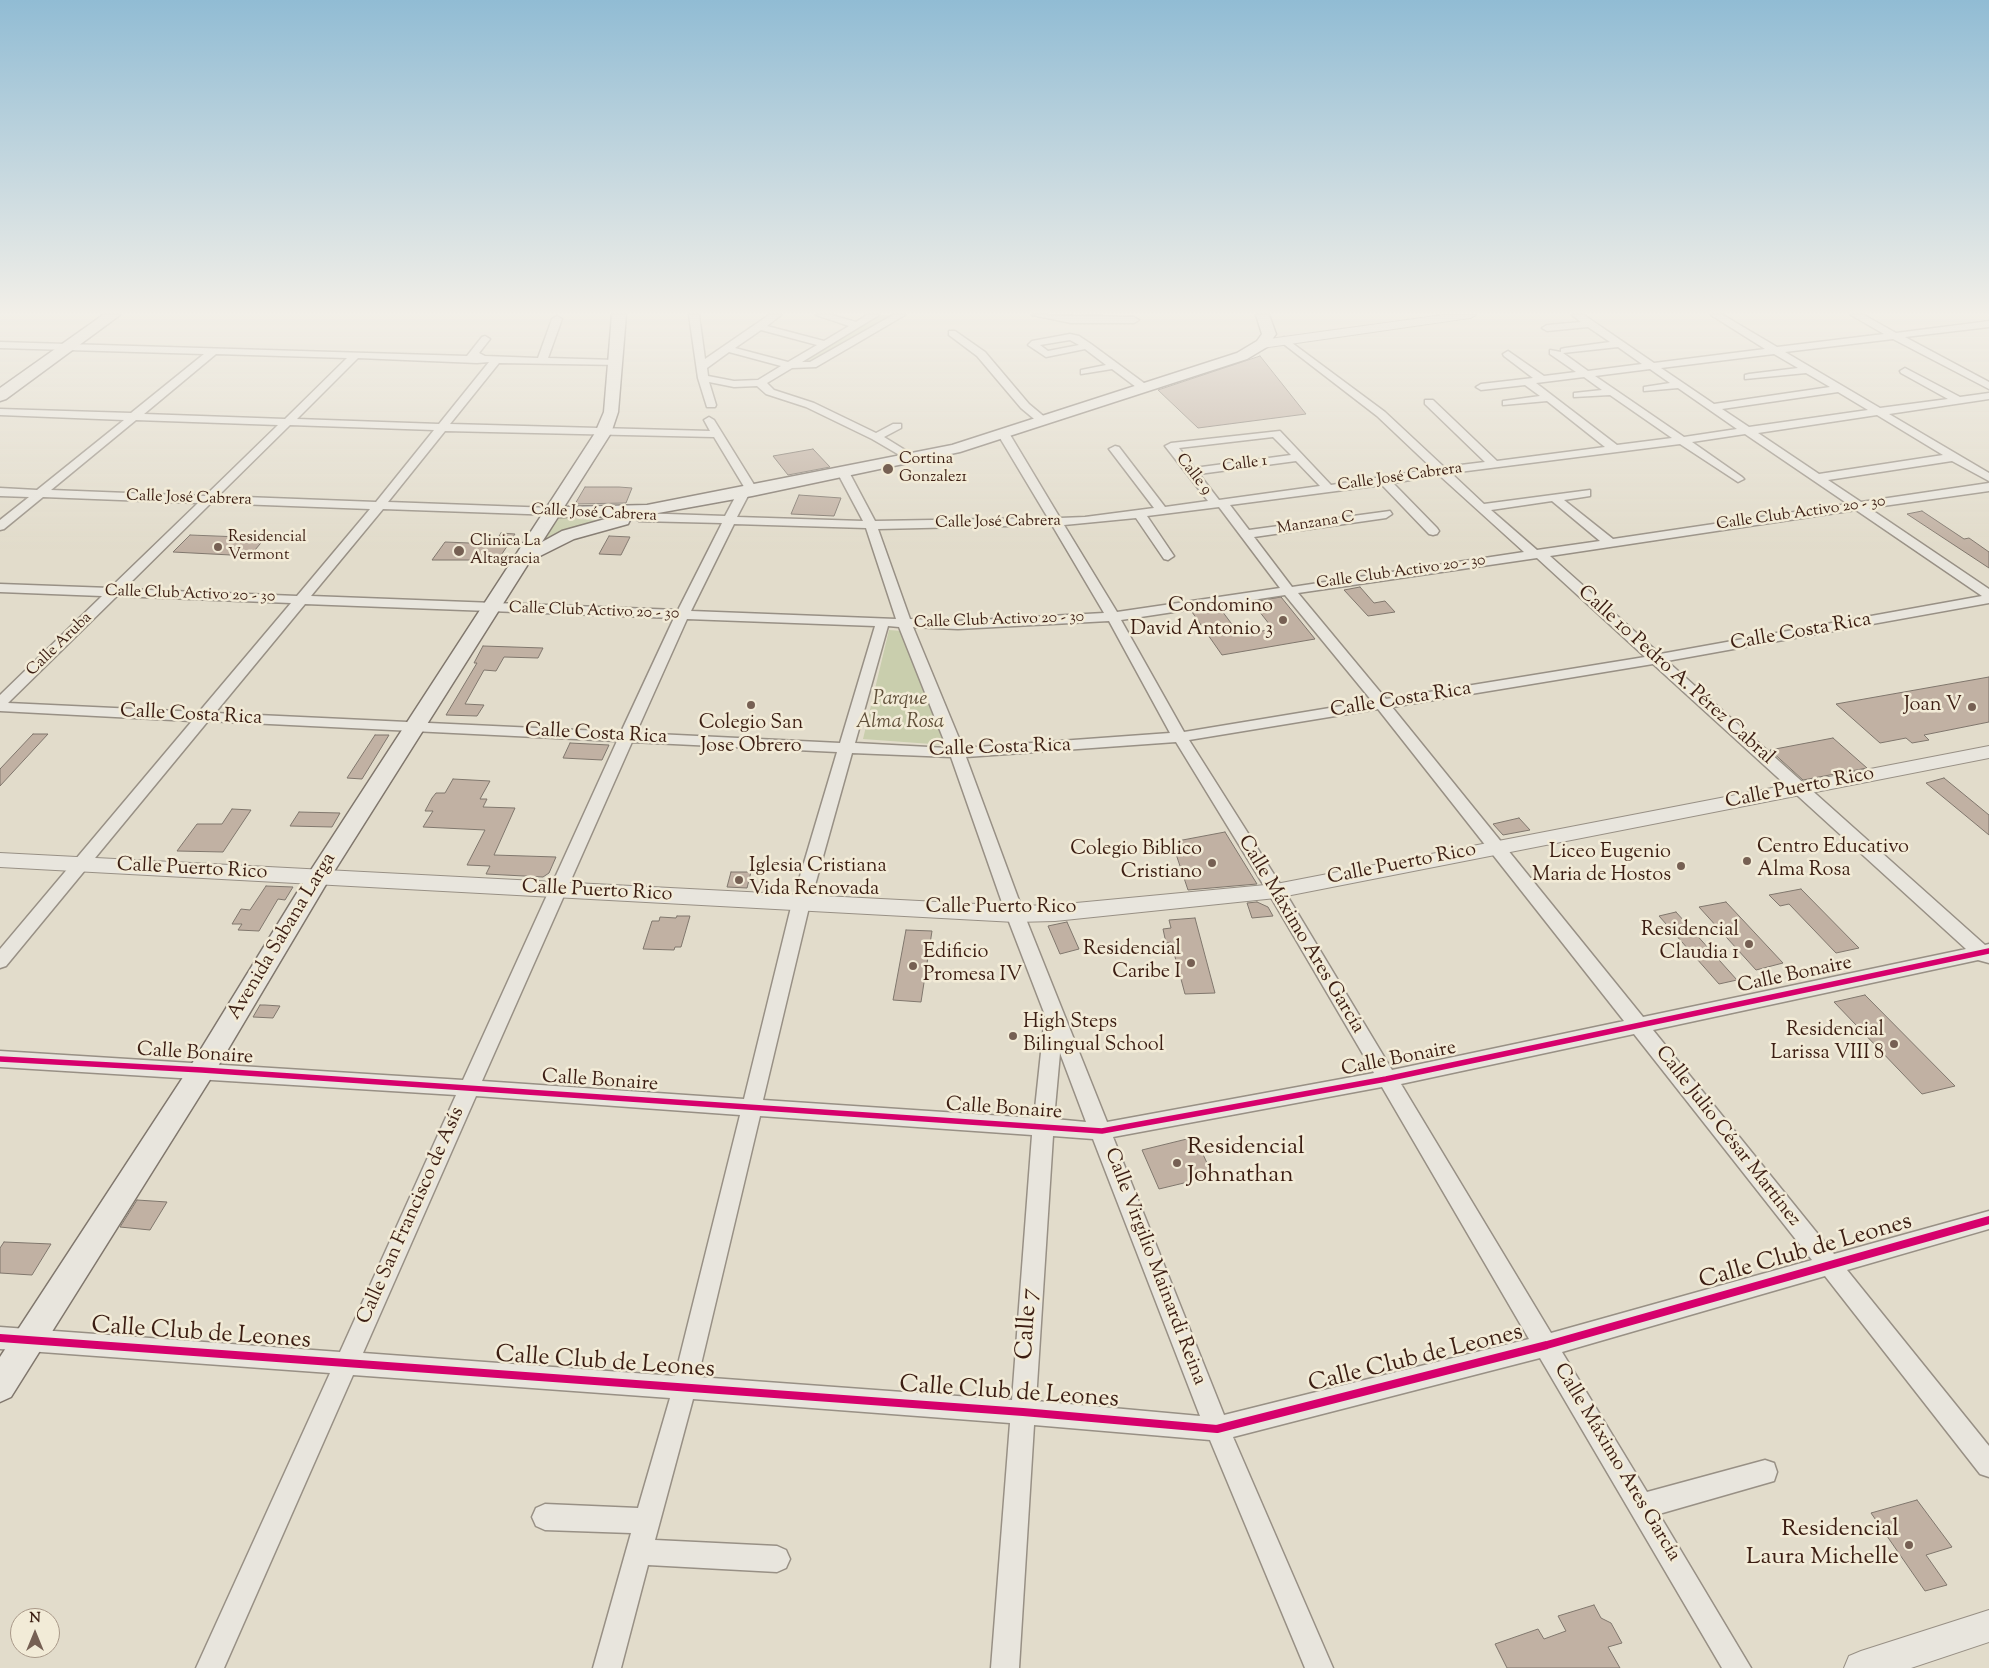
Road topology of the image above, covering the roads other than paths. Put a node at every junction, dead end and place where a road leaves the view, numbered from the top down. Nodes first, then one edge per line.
1 (163, 393) edge
2 (317, 393) edge
3 (470, 393) edge
4 (613, 393) edge
5 (708, 393) edge
6 (773, 393) edge
7 (1013, 393) edge
8 (1129, 393) edge
9 (1353, 393) edge
10 (1542, 393) edge
11 (1604, 393) edge
12 (1615, 393) edge
13 (1692, 393) edge
14 (1813, 393) edge
15 (1846, 393) edge
16 (1945, 393) edge
17 (1578, 395) dead end
18 (1989, 396) edge
19 (1549, 398) junction
20 (1958, 400) junction
21 (1429, 402) dead end
22 (1507, 403) dead end
23 (711, 405) dead end
24 (1713, 407) junction
25 (1876, 411) junction
26 (0, 412) edge
27 (134, 417) junction
28 (709, 420) dead end
29 (1043, 420) junction
30 (287, 422) junction
31 (897, 426) dead end
32 (443, 427) junction
33 (1749, 431) junction
34 (603, 433) junction
35 (1003, 433) junction
36 (718, 434) junction
37 (876, 437) junction
38 (1684, 440) junction
39 (1115, 449) dead end
40 (1616, 450) junction
41 (912, 458) junction
42 (1300, 458) junction
43 (1954, 458) junction
44 (1495, 464) junction
45 (1442, 471) junction
46 (843, 472) junction
47 (1190, 472) junction
48 (1738, 478) dead end
49 (1818, 478) junction
50 (1989, 478) edge
51 (1385, 481) junction
52 (1989, 487) edge
53 (1329, 489) junction
54 (0, 492) edge
55 (40, 493) junction
56 (743, 493) junction
57 (1586, 493) dead end
58 (1555, 498) junction
59 (209, 499) junction
60 (1219, 504) junction
61 (380, 505) junction
62 (1859, 505) junction
63 (1481, 508) junction
64 (1162, 511) junction
65 (552, 512) junction
66 (1139, 514) junction
67 (1386, 514) dead end
68 (639, 517) junction
69 (731, 520) junction
70 (1055, 522) junction
71 (871, 525) junction
72 (0, 526) edge
73 (1434, 531) dead end
74 (1247, 534) junction
75 (1610, 543) junction
76 (1536, 554) junction
77 (1168, 556) dead end
78 (523, 558) junction
79 (0, 588) edge
80 (1288, 590) junction
81 (114, 592) junction
82 (1989, 595) edge
83 (299, 600) junction
84 (1989, 600) edge
85 (492, 608) junction
86 (682, 615) junction
87 (1113, 617) junction
88 (882, 624) junction
89 (905, 624) junction
90 (1657, 659) junction
91 (1382, 704) junction
92 (0, 705) edge
93 (202, 717) junction
94 (414, 727) junction
95 (627, 736) junction
96 (1180, 737) junction
97 (846, 748) junction
98 (1989, 752) edge
99 (957, 754) junction
100 (1801, 789) junction
101 (1496, 846) junction
102 (0, 860) edge
103 (79, 864) junction
104 (319, 876) junction
105 (558, 890) junction
106 (1276, 891) junction
107 (801, 903) junction
108 (1015, 914) junction
109 (1986, 955) edge
110 (0, 961) edge
111 (1054, 1011) junction
112 (1638, 1025) junction
113 (0, 1059) edge
114 (202, 1070) junction
115 (1386, 1079) junction
116 (468, 1088) junction
117 (752, 1108) junction
118 (1043, 1128) junction
119 (1102, 1131) junction
120 (1989, 1220) edge
121 (1828, 1265) junction
122 (0, 1338) edge
123 (30, 1341) junction
124 (1547, 1345) junction
125 (348, 1362) junction
126 (0, 1386) edge
127 (684, 1388) junction
128 (1023, 1412) junction
129 (1217, 1429) junction
130 (1989, 1465) edge
131 (1765, 1472) dead end
132 (1642, 1506) junction
133 (545, 1517) dead end
134 (647, 1521) junction
135 (639, 1552) junction
136 (777, 1559) dead end
137 (1989, 1626) edge
138 (210, 1668) edge
139 (607, 1668) edge
140 (1005, 1668) edge
141 (1319, 1668) edge
142 (1737, 1668) edge
143 (1861, 1668) edge

1 - 27 street
2 - 30 street, Calle Aruba
3 - 32 street
4 - 34 main road, Avenida Sabana Larga
5 - 23 street
6 - 37 street
7 - 29 street
8 - 29 main road
9 - 45 street, Calle 10 Pedro A. Pérez Cabral
10 - 19 street
11 - 17 street
12 - 38 street
13 - 24 street
14 - 24 street
15 - 25 street
16 - 20 street
18 - 20 street, Calle José Cabrera
19 - 22 street
19 - 40 street
20 - 25 street, Calle José Cabrera
21 - 44 street
24 - 33 street
25 - 33 street, Calle José Cabrera
25 - 43 street
26 - 27 street
27 - 30 street
27 - 55 street
28 - 36 street
29 - 35 main road
30 - 32 street
30 - 59 street, Calle Aruba
31 - 37 street
32 - 34 street
32 - 61 street
33 - 38 street, Calle José Cabrera
33 - 49 street
34 - 36 street
34 - 65 main road, Avenida Sabana Larga
35 - 41 main road
35 - 70 street, Calle Máximo Ares García
36 - 56 street
37 - 41 street
38 - 40 street, Calle José Cabrera
38 - 48 street
39 - 64 street
40 - 44 street, Calle José Cabrera
41 - 46 main road
42 - 47 street, Calle 1
42 - 47 street, Calle 9
42 - 53 street
43 - 49 street
43 - 50 street
44 - 45 street, Calle José Cabrera
45 - 51 street, Calle José Cabrera
45 - 63 street, Calle 10 Pedro A. Pérez Cabral
46 - 56 main road
46 - 71 street, Calle Virgilio Mainardi Reina
47 - 60 street, Calle 9
49 - 62 street
51 - 53 street, Calle José Cabrera
51 - 73 street
52 - 62 street, Calle Club Activo 20 - 30
53 - 60 street, Calle José Cabrera
54 - 55 street, Calle José Cabrera
55 - 59 street, Calle José Cabrera
55 - 72 street
56 - 65 main road
56 - 68 main road
56 - 69 street, Calle San Francisco de Asís
57 - 58 street
58 - 63 street
58 - 75 street
59 - 61 street, Calle José Cabrera
59 - 81 street, Calle Aruba
60 - 64 street, Calle José Cabrera
60 - 74 street, Calle Julio César Martínez
61 - 65 street, Calle José Cabrera
61 - 83 street
62 - 75 street, Calle Club Activo 20 - 30
62 - 82 street
63 - 76 street, Calle 10 Pedro A. Pérez Cabral
64 - 66 street, Calle José Cabrera
65 - 68 main road, Calle José Cabrera
65 - 78 main road, Avenida Sabana Larga
66 - 70 street, Calle José Cabrera
66 - 77 street
67 - 74 street, Manzana C
68 - 69 street, Calle José Cabrera
68 - 78 main road
69 - 71 street, Calle José Cabrera
69 - 86 street, Calle San Francisco de Asís
70 - 71 street, Calle José Cabrera
70 - 87 street, Calle Máximo Ares García
71 - 89 street, Calle Virgilio Mainardi Reina
74 - 80 street, Calle Julio César Martínez
75 - 76 street, Calle Club Activo 20 - 30
76 - 80 street, Calle Club Activo 20 - 30
76 - 90 street, Calle 10 Pedro A. Pérez Cabral
78 - 85 main road, Avenida Sabana Larga
79 - 81 street, Calle Club Activo 20 - 30
80 - 87 street, Calle Club Activo 20 - 30
80 - 91 street, Calle Julio César Martínez
81 - 83 street, Calle Club Activo 20 - 30
81 - 92 street, Calle Aruba
83 - 85 street, Calle Club Activo 20 - 30
83 - 93 street
84 - 90 street, Calle Costa Rica
85 - 86 street, Calle Club Activo 20 - 30
85 - 94 main road, Avenida Sabana Larga
86 - 88 street, Calle Club Activo 20 - 30
86 - 95 street, Calle San Francisco de Asís
87 - 89 street, Calle Club Activo 20 - 30
87 - 96 street, Calle Máximo Ares García
88 - 89 street, Calle Club Activo 20 - 30
88 - 97 street
89 - 99 street, Calle Virgilio Mainardi Reina
90 - 91 street, Calle Costa Rica
90 - 100 street, Calle 10 Pedro A. Pérez Cabral
91 - 96 street, Calle Costa Rica
91 - 101 street, Calle Julio César Martínez
92 - 93 street, Calle Costa Rica
93 - 94 street, Calle Costa Rica
93 - 103 street
94 - 95 street, Calle Costa Rica
94 - 104 main road, Avenida Sabana Larga
95 - 97 street, Calle Costa Rica
95 - 105 street, Calle San Francisco de Asís
96 - 99 street, Calle Costa Rica
96 - 106 street, Calle Máximo Ares García
97 - 99 street, Calle Costa Rica
97 - 107 street
98 - 100 street, Calle Puerto Rico
99 - 108 street, Calle Virgilio Mainardi Reina
100 - 101 street, Calle Puerto Rico
100 - 109 street, Calle 10 Pedro A. Pérez Cabral
101 - 106 street, Calle Puerto Rico
101 - 112 street, Calle Julio César Martínez
102 - 103 street, Calle Puerto Rico
103 - 104 street, Calle Puerto Rico
103 - 110 street
104 - 105 street, Calle Puerto Rico
104 - 114 main road, Avenida Sabana Larga
105 - 107 street, Calle Puerto Rico
105 - 116 street, Calle San Francisco de Asís
106 - 108 street, Calle Puerto Rico
106 - 115 street, Calle Máximo Ares García
107 - 108 street, Calle Puerto Rico
107 - 117 street
108 - 111 street, Calle Virgilio Mainardi Reina
109 - 112 street, Calle Bonaire
111 - 118 street, Calle 7
111 - 119 street, Calle Virgilio Mainardi Reina
112 - 115 street, Calle Bonaire
112 - 121 street, Calle Julio César Martínez
113 - 114 street, Calle Bonaire
114 - 116 street, Calle Bonaire
114 - 123 main road, Avenida Sabana Larga
115 - 119 street, Calle Bonaire
115 - 124 street, Calle Máximo Ares García
116 - 117 street, Calle Bonaire
116 - 125 street, Calle San Francisco de Asís
117 - 118 street, Calle Bonaire
117 - 127 street
118 - 119 street, Calle Bonaire
118 - 128 street, Calle 7
119 - 129 street, Calle Virgilio Mainardi Reina
120 - 121 street, Calle Club de Leones
121 - 124 street, Calle Club de Leones
121 - 130 street, Calle Julio César Martínez
122 - 123 street, Calle Club de Leones
123 - 125 street, Calle Club de Leones
123 - 126 main road, Avenida Sabana Larga
124 - 129 street, Calle Club de Leones
124 - 132 street, Calle Máximo Ares García
125 - 127 street, Calle Club de Leones
125 - 138 street, Calle San Francisco de Asís
127 - 128 street, Calle Club de Leones
127 - 134 street
128 - 129 street, Calle Club de Leones
128 - 140 street, Calle 7
129 - 141 street, Calle Virgilio Mainardi Reina
131 - 132 street
132 - 142 street, Calle Máximo Ares García
133 - 134 street
134 - 135 street
135 - 136 street
135 - 139 street
137 - 143 street

